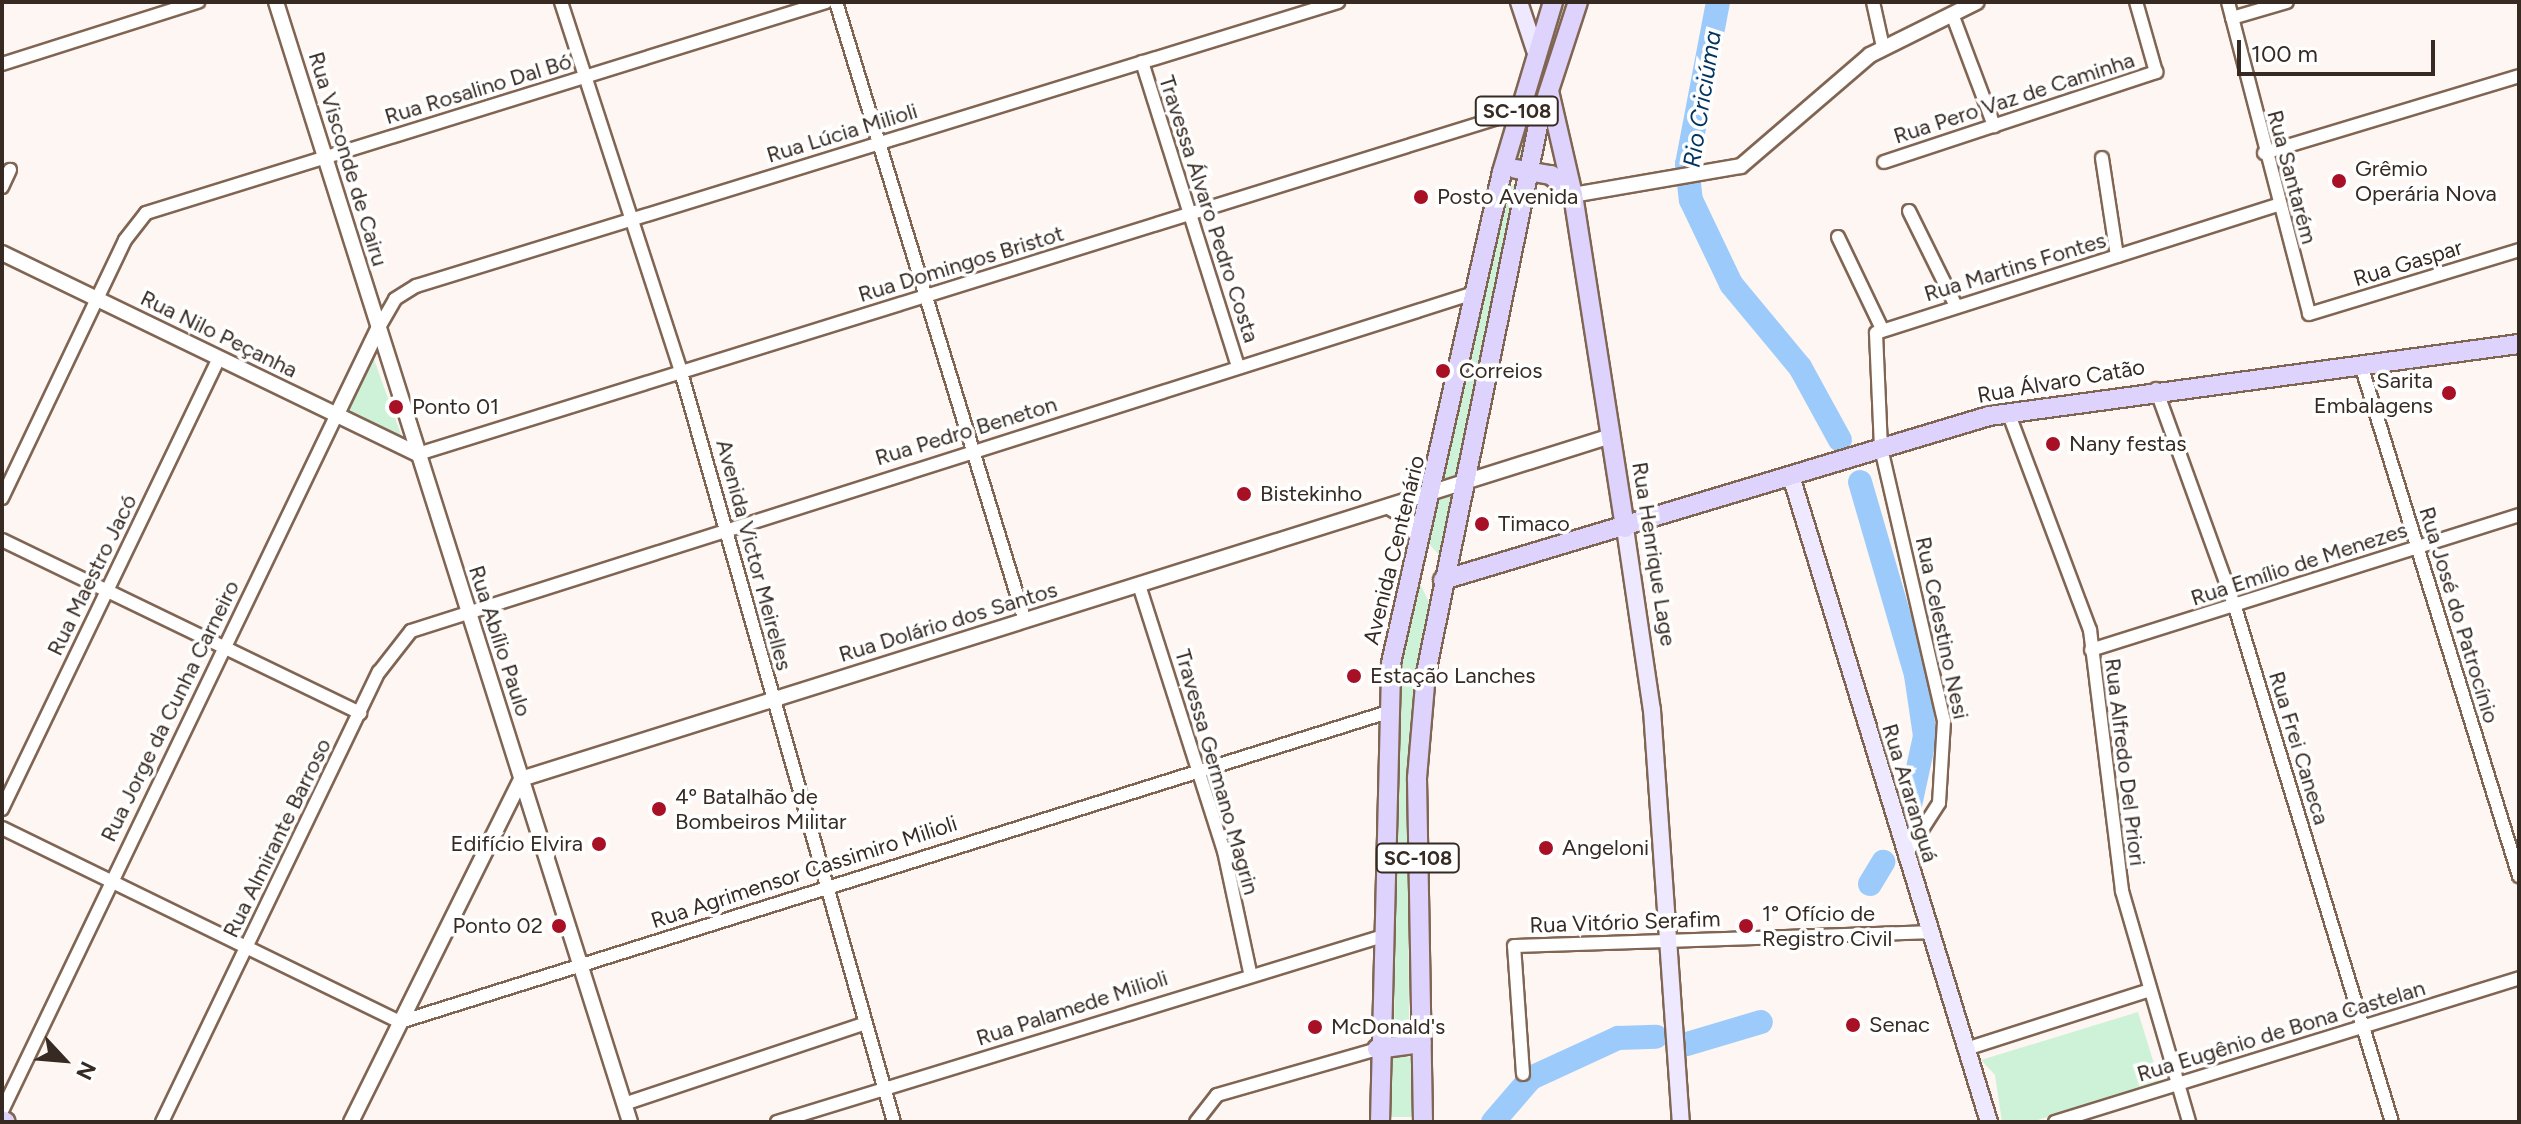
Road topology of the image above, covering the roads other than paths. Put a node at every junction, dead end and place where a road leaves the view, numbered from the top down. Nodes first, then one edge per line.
1 (198, 2) edge
2 (276, 2) edge
3 (561, 2) edge
4 (826, 2) edge
5 (836, 2) edge
6 (1338, 2) edge
7 (1519, 2) edge
8 (1553, 2) edge
9 (1578, 2) edge
10 (1873, 2) edge
11 (1977, 2) edge
12 (2136, 2) edge
13 (2228, 2) edge
14 (2287, 2) edge
15 (1952, 14) junction
16 (2232, 18) junction
17 (1883, 47) junction
18 (1535, 50) junction
19 (1142, 62) junction
20 (2, 64) edge
21 (2519, 76) edge
22 (585, 77) junction
23 (1547, 86) junction
24 (1517, 112) junction
25 (1994, 126) junction
26 (879, 143) junction
27 (2264, 153) junction
28 (324, 157) junction
29 (2102, 158) dead end
30 (1884, 162) dead end
31 (1529, 168) junction
32 (10, 170) dead end
33 (1502, 172) junction
34 (2, 187) edge
35 (1573, 195) junction
36 (2277, 205) junction
37 (1909, 211) dead end
38 (1190, 214) junction
39 (633, 218) junction
40 (1838, 237) dead end
41 (2519, 250) edge
42 (2, 253) edge
43 (2117, 256) junction
44 (1477, 292) junction
45 (925, 296) junction
46 (96, 299) junction
47 (1956, 306) junction
48 (2309, 314) joint
49 (378, 329) junction
50 (1882, 329) junction
51 (2519, 344) edge
52 (219, 359) junction
53 (2361, 365) junction
54 (1238, 367) junction
55 (681, 372) junction
56 (2156, 389) junction
57 (2008, 412) junction
58 (336, 416) junction
59 (1611, 436) junction
60 (1881, 448) junction
61 (972, 451) junction
62 (418, 454) junction
63 (1791, 476) junction
64 (1464, 483) junction
65 (1434, 492) junction
66 (2, 498) edge
67 (1389, 507) junction
68 (2519, 515) edge
69 (727, 527) junction
70 (1625, 528) junction
71 (2, 540) edge
72 (2417, 547) junction
73 (1423, 548) junction
74 (1139, 585) junction
75 (1447, 585) junction
76 (107, 590) junction
77 (2235, 607) junction
78 (467, 609) junction
79 (1025, 621) junction
80 (225, 648) junction
81 (2091, 650) junction
82 (773, 700) junction
83 (360, 713) junction
84 (1385, 713) junction
85 (1198, 771) junction
86 (521, 779) junction
87 (2, 809) edge
88 (2, 828) edge
89 (1905, 856) junction
90 (2519, 876) edge
91 (113, 881) junction
92 (826, 884) junction
93 (1929, 932) junction
94 (1380, 937) junction
95 (1670, 940) junction
96 (247, 946) junction
97 (580, 966) junction
98 (1250, 972) junction
99 (2519, 978) edge
100 (2147, 991) junction
101 (400, 1022) junction
102 (866, 1023) junction
103 (2362, 1027) junction
104 (1422, 1043) junction
105 (1377, 1049) junction
106 (1966, 1049) junction
107 (1523, 1074) dead end
108 (2177, 1084) junction
109 (884, 1088) junction
110 (624, 1104) junction
111 (2, 1111) edge
112 (1198, 1120) edge
113 (162, 1122) edge
114 (351, 1122) edge
115 (630, 1122) edge
116 (777, 1122) edge
117 (894, 1122) edge
118 (1380, 1122) edge
119 (1423, 1122) edge
120 (1681, 1122) edge
121 (1989, 1122) edge
122 (2055, 1122) edge
123 (2189, 1122) edge
124 (2392, 1122) edge

1 - 20 street
2 - 28 street, Rua Visconde de Cairu
3 - 22 street, Avenida Victor Meirelles
4 - 22 street, Rua Rosalino Dal Bó
5 - 26 street
6 - 19 street, Rua Lúcia Milioli
7 - 18 main road, Rua Henrique Lage
8 - 18 main road, Avenida Centenário / SC-108
9 - 23 main road, SC-108
10 - 17 street
11 - 15 street
12 - 25 street, Rua Pero Vaz de Caminha
13 - 16 street, Rua Santarém
14 - 16 street
15 - 17 street
15 - 25 street
16 - 27 street, Rua Santarém
17 - 35 street
18 - 23 main road, Rua Henrique Lage
18 - 24 main road, Avenida Centenário / SC-108
19 - 26 street, Rua Lúcia Milioli
19 - 38 street, Travessa Álvaro Pedro Costa
21 - 27 street
22 - 28 street, Rua Rosalino Dal Bó
22 - 39 street, Avenida Victor Meirelles
23 - 31 main road, SC-108
23 - 35 main road, Rua Henrique Lage
24 - 33 main road, Avenida Centenário / SC-108
24 - 38 street, Rua Domingos Bristot
25 - 30 street, Rua Pero Vaz de Caminha
26 - 39 street, Rua Lúcia Milioli
26 - 45 street
27 - 36 street, Rua Santarém
28 - 46 street, Rua Rosalino Dal Bó
28 - 49 street, Rua Visconde de Cairu
29 - 43 street
31 - 33 main road
31 - 35 main road
31 - 64 main road, SC-108
32 - 34 street
33 - 44 main road, Avenida Centenário / SC-108
35 - 59 main road, Rua Henrique Lage
36 - 43 street, Rua Martins Fontes
36 - 48 street, Rua Santarém
37 - 47 street
38 - 45 street, Rua Domingos Bristot
38 - 54 street, Travessa Álvaro Pedro Costa
39 - 49 street, Rua Lúcia Milioli
39 - 55 street, Avenida Victor Meirelles
40 - 50 street
41 - 48 street, Rua Gaspar
42 - 46 street, Rua Nilo Peçanha
43 - 47 street, Rua Martins Fontes
44 - 54 street, Rua Pedro Beneton
44 - 65 main road, Avenida Centenário / SC-108
45 - 55 street, Rua Domingos Bristot
45 - 61 street
46 - 52 street, Rua Nilo Peçanha
46 - 66 street, Rua Rosalino Dal Bó
47 - 50 street, Rua Martins Fontes
49 - 58 street, Rua Jorge da Cunha Carneiro
49 - 62 street, Rua Abílio Paulo
50 - 60 street
51 - 53 main road, Rua Álvaro Catão
52 - 58 street, Rua Nilo Peçanha
52 - 76 street, Rua Maestro Jacó
53 - 56 main road, Rua Álvaro Catão
53 - 72 street, Rua José do Patrocínio
54 - 61 street, Rua Pedro Beneton
55 - 62 street, Rua Domingos Bristot
55 - 69 street, Avenida Victor Meirelles
56 - 57 main road, Rua Álvaro Catão
56 - 77 street, Rua Frei Caneca
57 - 60 main road, Rua Álvaro Catão
57 - 81 street, Rua Alfredo Del Priori
58 - 62 street, Rua Nilo Peçanha
58 - 80 street, Rua Jorge da Cunha Carneiro
59 - 64 street, Rua Dolário dos Santos
59 - 70 main road, Rua Henrique Lage
60 - 63 main road, Rua Álvaro Catão
60 - 89 street, Rua Celestino Nesi
61 - 69 street, Rua Pedro Beneton
61 - 79 street
62 - 78 street, Rua Abílio Paulo
63 - 70 main road, Rua Álvaro Catão
63 - 89 main road, Rua Araranguá
64 - 65 street, Rua Dolário dos Santos
64 - 75 main road, SC-108
65 - 67 street, Rua Dolário dos Santos
65 - 73 main road, Avenida Centenário / SC-108
67 - 73 street
67 - 74 street, Rua Dolário dos Santos
68 - 72 street, Rua Emílio de Menezes
69 - 78 street, Rua Pedro Beneton
69 - 82 street, Avenida Victor Meirelles
70 - 75 main road, Rua Álvaro Catão
70 - 95 main road, Rua Henrique Lage
71 - 76 street
72 - 77 street, Rua Emílio de Menezes
72 - 90 street, Rua José do Patrocínio
73 - 75 main road
73 - 84 main road, Avenida Centenário / SC-108
74 - 79 street, Rua Dolário dos Santos
74 - 85 street, Travessa Germano Magrin
75 - 104 main road, SC-108
76 - 80 street
76 - 87 street, Rua Maestro Jacó
77 - 81 street, Rua Emílio de Menezes
77 - 103 street, Rua Frei Caneca
78 - 83 street, Rua Almirante Barroso
78 - 86 street, Rua Abílio Paulo
79 - 82 street, Rua Dolário dos Santos
80 - 83 street
80 - 91 street, Rua Jorge da Cunha Carneiro
81 - 100 street, Rua Alfredo Del Priori
82 - 86 street, Rua Dolário dos Santos
82 - 92 street, Avenida Victor Meirelles
83 - 96 street, Rua Almirante Barroso
84 - 85 street, Rua Agrimensor Cassimiro Milioli
84 - 94 main road, Avenida Centenário / SC-108
85 - 92 street, Rua Agrimensor Cassimiro Milioli
85 - 98 street, Travessa Germano Magrin
86 - 97 street, Rua Abílio Paulo
86 - 101 street
88 - 91 street
89 - 93 main road, Rua Araranguá
91 - 96 street
91 - 111 street, Rua Jorge da Cunha Carneiro
92 - 97 street, Rua Agrimensor Cassimiro Milioli
92 - 102 street, Avenida Victor Meirelles
93 - 95 street, Rua Vitório Serafim
93 - 106 main road, Rua Araranguá
94 - 98 street, Rua Palamede Milioli
94 - 105 main road, Avenida Centenário / SC-108
95 - 107 street, Rua Vitório Serafim
95 - 120 main road, Rua Henrique Lage
96 - 101 street
96 - 113 street, Rua Almirante Barroso
97 - 101 street, Rua Agrimensor Cassimiro Milioli
97 - 110 street, Rua Abílio Paulo
98 - 109 street, Rua Palamede Milioli
99 - 103 street, Rua Eugênio de Bona Castelan
100 - 106 street
100 - 108 street, Rua Alfredo Del Priori
101 - 114 street
102 - 109 street, Avenida Victor Meirelles
102 - 110 street
103 - 108 street, Rua Eugênio de Bona Castelan
103 - 124 street, Rua Frei Caneca
104 - 105 main road
104 - 119 main road, SC-108
105 - 112 street
105 - 118 main road, Avenida Centenário
106 - 121 main road, Rua Araranguá
108 - 122 street, Rua Eugênio de Bona Castelan
108 - 123 street, Rua Alfredo Del Priori
109 - 116 street, Rua Palamede Milioli
109 - 117 street, Avenida Victor Meirelles
110 - 115 street, Rua Abílio Paulo

